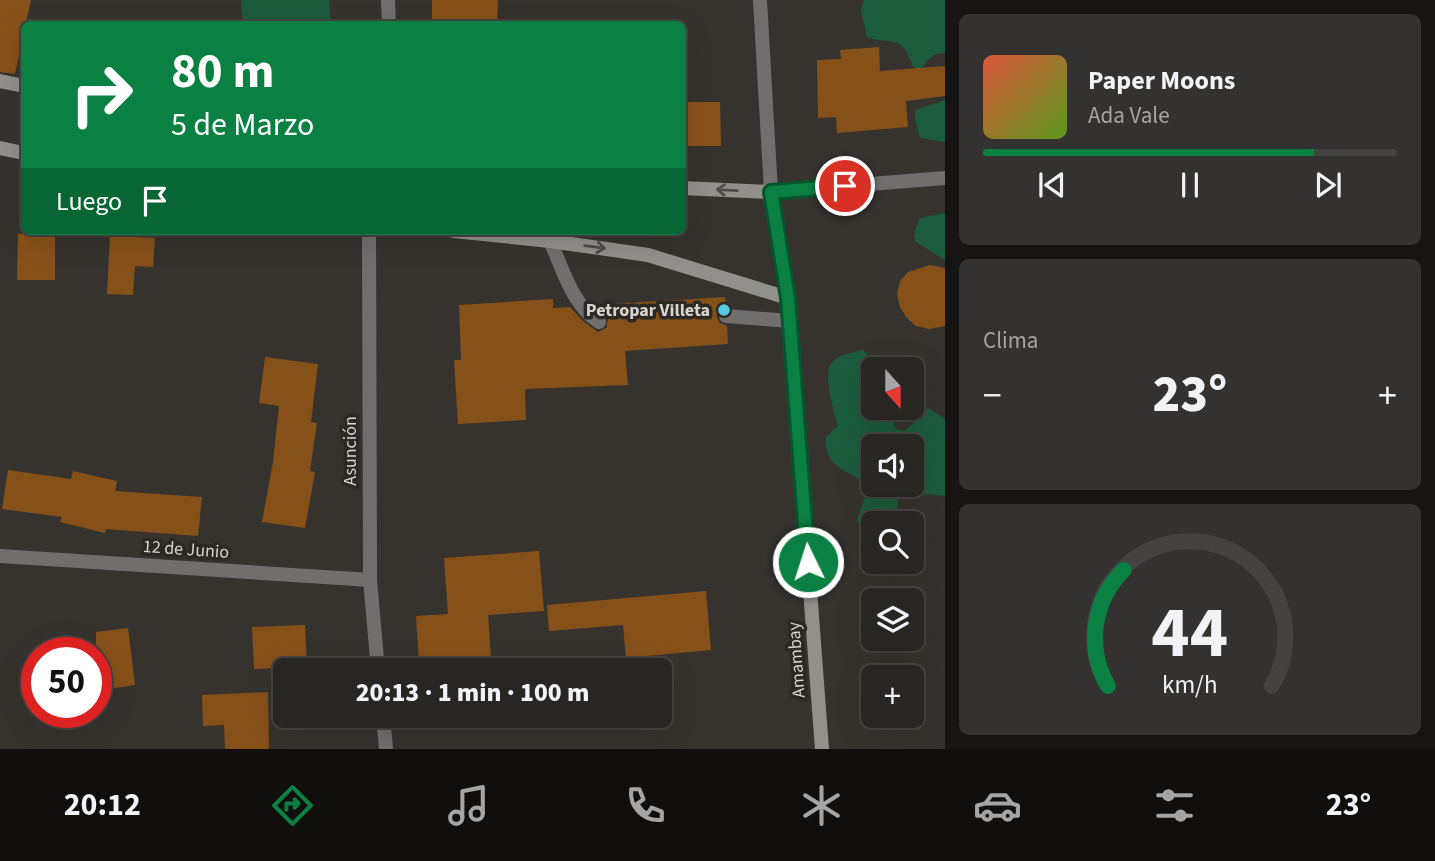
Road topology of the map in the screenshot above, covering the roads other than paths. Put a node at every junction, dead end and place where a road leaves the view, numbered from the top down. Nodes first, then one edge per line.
1 (388, 0) edge
2 (760, 0) edge
3 (389, 21) edge
4 (0, 81) edge
5 (21, 85) edge
6 (0, 148) edge
7 (21, 152) edge
8 (945, 178) edge
9 (686, 188) edge
10 (771, 192) junction
11 (369, 235) edge
12 (492, 235) edge
13 (550, 241) junction
14 (788, 298) junction
15 (726, 316) dead end
16 (790, 321) junction
17 (599, 322) dead end
18 (0, 556) edge
19 (370, 580) junction
20 (377, 658) edge
21 (384, 728) edge
22 (386, 749) edge
23 (822, 749) edge

1 - 3 street
2 - 10 street
4 - 5 main road
6 - 7 main road
8 - 10 street
10 -> 9 main road
10 - 14 main road, Amambay
11 - 19 street, Asunción
12 - 13 main road
13 -> 14 main road
13 - 17 street
14 - 16 main road, Amambay
15 - 16 street
16 - 23 main road, Amambay
18 - 19 street, 12 de Junio
19 - 20 street, Asunción
21 - 22 street

